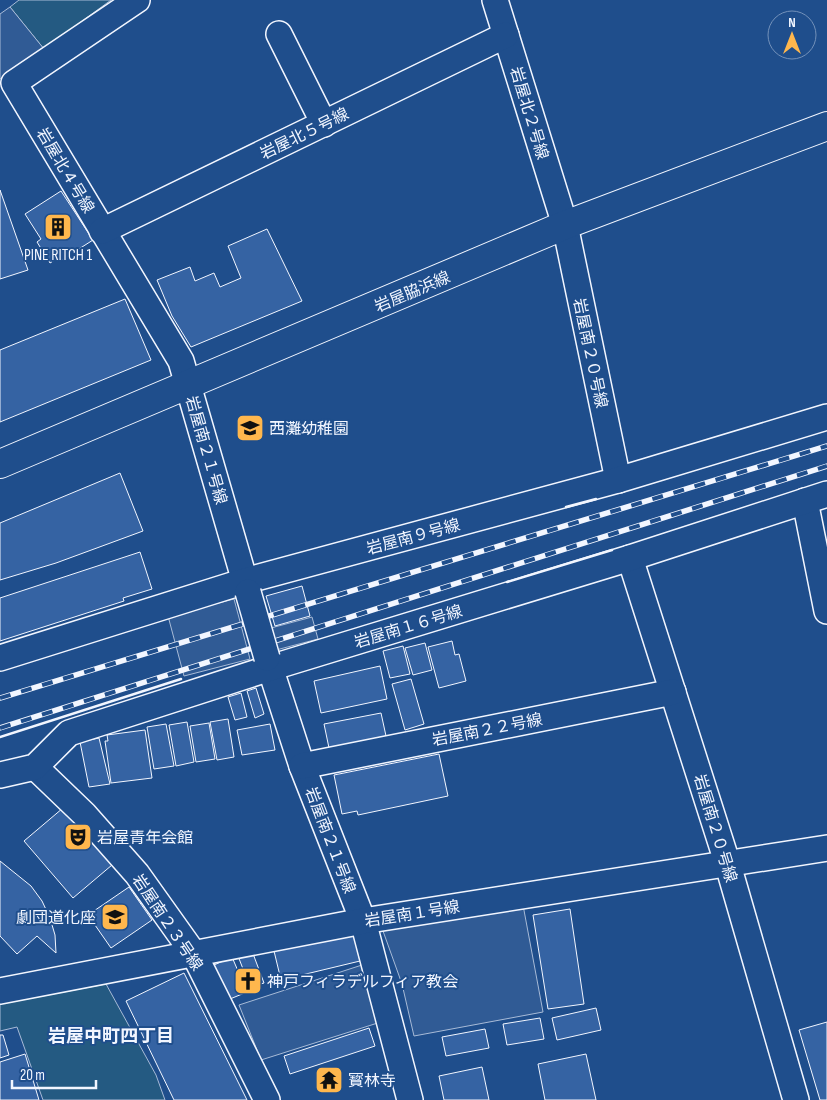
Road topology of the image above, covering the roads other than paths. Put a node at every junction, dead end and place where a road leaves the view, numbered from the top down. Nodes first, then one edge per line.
1 (137, 0) edge
2 (495, 0) edge
3 (279, 34) dead end
4 (506, 35) junction
5 (324, 124) junction
6 (827, 126) edge
7 (565, 225) junction
8 (102, 231) junction
9 (188, 386) junction
10 (827, 417) edge
11 (0, 464) edge
12 (618, 480) junction
13 (816, 498) edge
14 (630, 558) junction
15 (247, 586) junction
16 (827, 611) edge
17 (0, 658) edge
18 (268, 663) junction
19 (673, 692) junction
20 (302, 766) junction
21 (36, 767) junction
22 (0, 775) edge
23 (827, 848) edge
24 (728, 864) junction
25 (363, 921) junction
26 (194, 954) junction
27 (0, 991) edge
28 (267, 1100) edge
29 (410, 1100) edge
30 (796, 1100) edge

1 - 8 street, 岩屋北４号線
2 - 4 street, 岩屋北２号線
3 - 5 street
4 - 5 street, 岩屋北５号線
4 - 7 street, 岩屋北２号線
5 - 8 street, 岩屋北５号線
6 - 7 street, 岩屋脇浜線
7 - 9 street, 岩屋脇浜線
7 - 12 street, 岩屋南２０号線
8 - 9 street, 岩屋北４号線
9 - 11 street, 岩屋脇浜線
9 - 15 street, 岩屋南２１号線
10 - 12 street, 岩屋南９号線
12 - 15 street, 岩屋南９号線
13 - 14 street, 岩屋南１６号線
13 - 16 street
14 - 18 street, 岩屋南１６号線
14 - 19 street, 岩屋南２０号線
15 - 17 street, 岩屋南９号線
15 - 18 street, 岩屋南２１号線, bridge
18 - 20 street, 岩屋南２１号線
18 - 21 street, 岩屋南１６号線
19 - 20 street, 岩屋南２２号線
19 - 24 street, 岩屋南２０号線
20 - 25 street, 岩屋南２１号線
21 - 22 street
21 - 26 street, 岩屋南２３号線
23 - 24 street, 岩屋南１号線
24 - 25 street, 岩屋南１号線
24 - 30 street, 岩屋南２０号線
25 - 26 street, 岩屋南１号線
25 - 29 street, 岩屋南２１号線
26 - 27 street, 岩屋南１号線
26 - 28 street, 岩屋南２３号線

